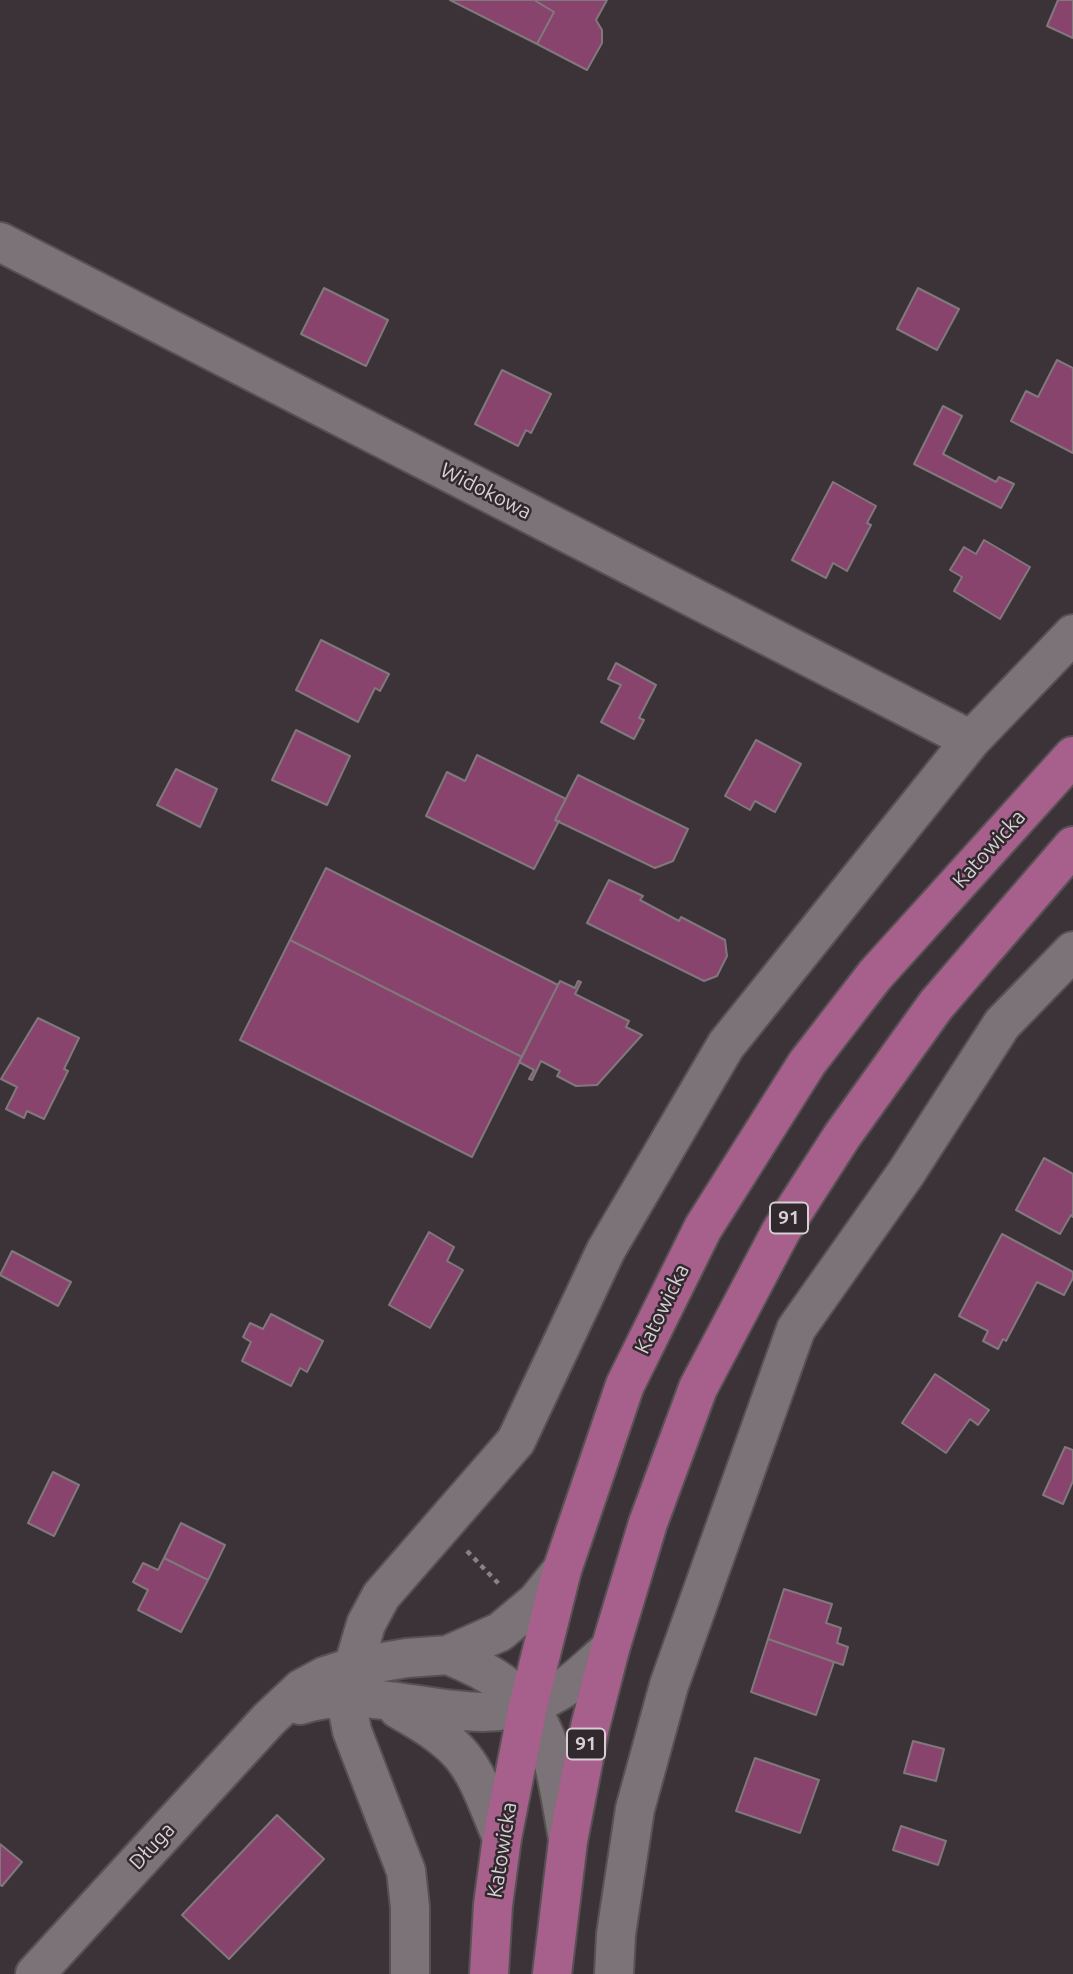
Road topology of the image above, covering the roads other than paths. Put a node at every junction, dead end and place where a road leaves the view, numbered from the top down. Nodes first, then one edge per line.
1 (0, 242) edge
2 (1073, 634) edge
3 (971, 740) junction
4 (1073, 756) edge
5 (1073, 846) edge
6 (1073, 951) edge
7 (562, 1570) junction
8 (610, 1649) junction
9 (448, 1655) junction
10 (360, 1687) junction
11 (528, 1706) junction
12 (502, 1838) junction
13 (568, 1841) junction
14 (35, 1974) edge
15 (410, 1974) edge
16 (489, 1974) edge
17 (552, 1974) edge
18 (614, 1974) edge

1 - 3 street, Widokowa
2 - 3 street
3 - 10 street
4 - 7 main road, Katowicka
5 - 8 main road, 91
6 - 18 street
7 - 9 street, Długa
7 - 11 main road, Katowicka
8 - 11 street, Długa
8 - 13 main road, 91
9 - 10 street, Długa
9 - 11 street
10 - 11 street, Długa
10 - 12 street
10 - 14 street, Długa
10 - 15 street
11 - 12 main road, Katowicka
11 - 13 street
12 - 16 main road, Katowicka
13 - 17 main road, 91

